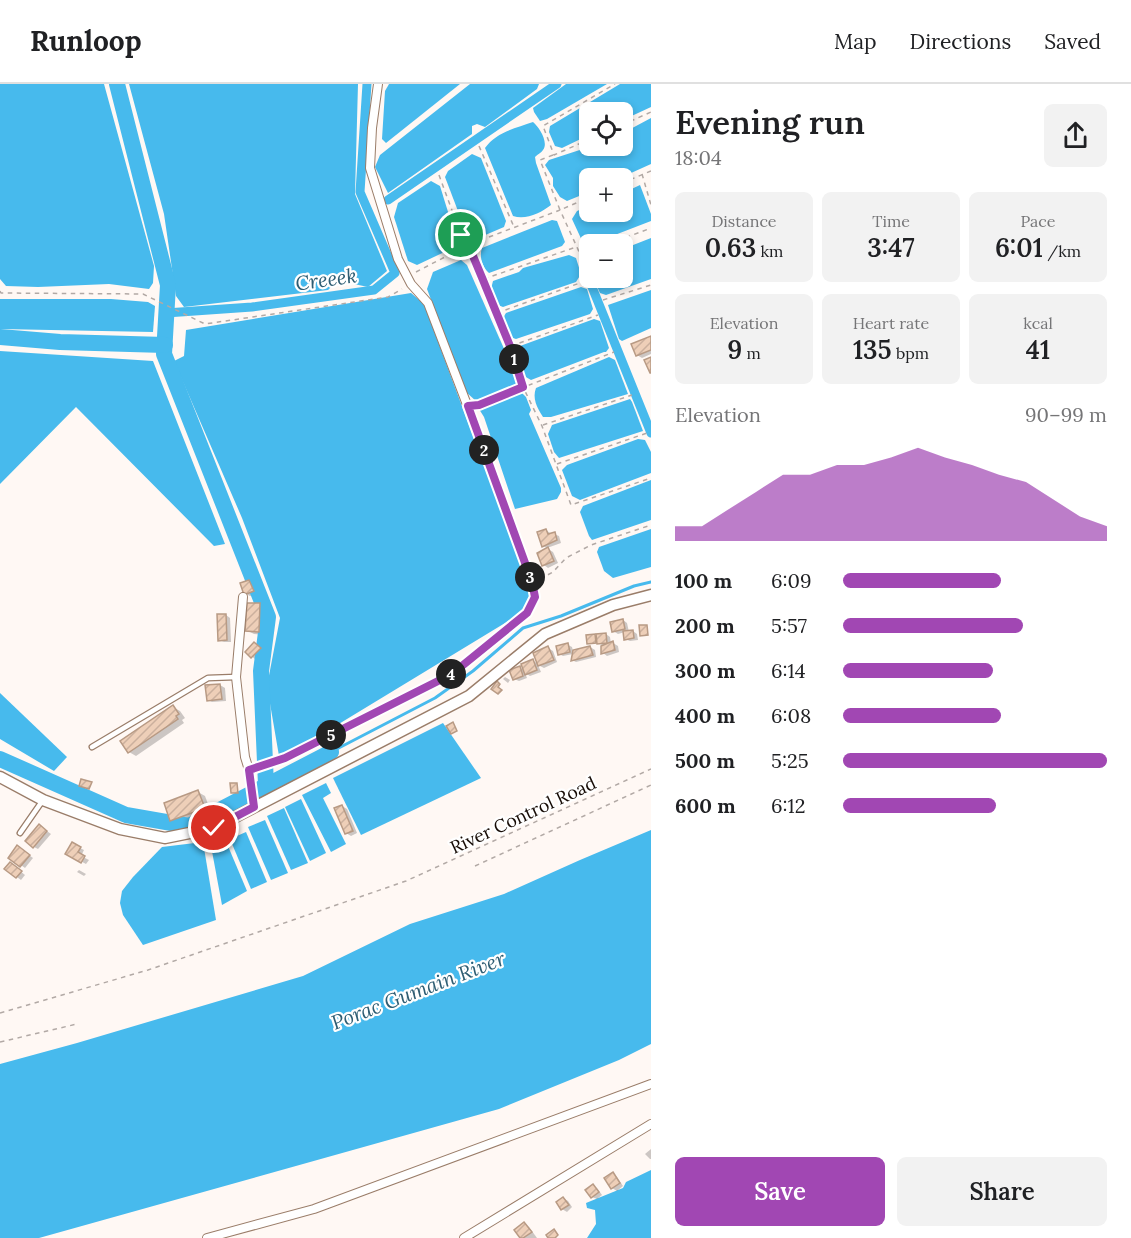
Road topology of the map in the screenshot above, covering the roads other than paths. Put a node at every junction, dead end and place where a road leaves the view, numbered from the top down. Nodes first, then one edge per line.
1 (378, 84) edge
2 (651, 595) edge
3 (243, 597) dead end
4 (236, 677) junction
5 (92, 747) dead end
6 (249, 770) junction
7 (0, 777) edge
8 (43, 800) junction
9 (254, 807) junction
10 (20, 833) dead end
11 (651, 1084) edge
12 (651, 1124) edge
13 (207, 1238) edge
14 (464, 1238) edge

1 - 6 street
2 - 9 street
3 - 4 street
4 - 5 lane
4 - 6 street
6 - 9 street
7 - 8 street
8 - 9 street
8 - 10 lane
11 - 13 street
12 - 14 street

